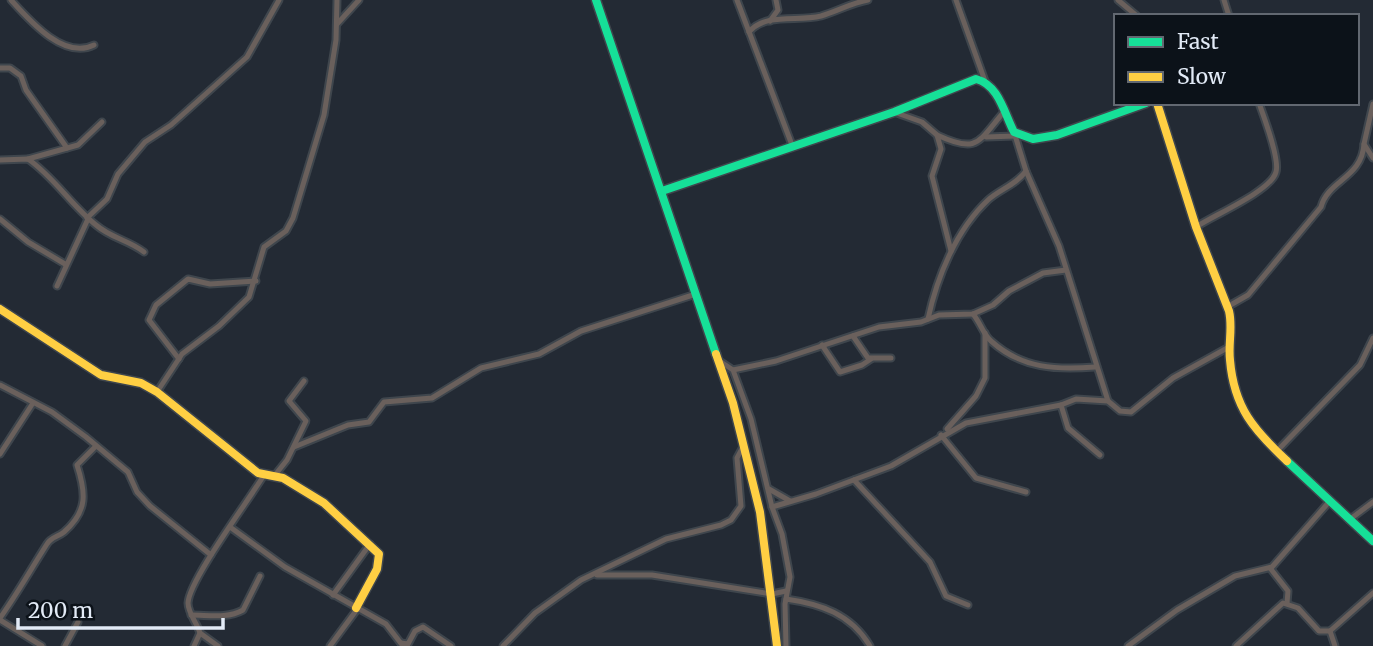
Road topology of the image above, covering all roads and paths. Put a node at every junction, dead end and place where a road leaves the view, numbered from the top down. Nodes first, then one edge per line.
1 (11, 0) edge
2 (279, 0) edge
3 (337, 0) edge
4 (359, 0) edge
5 (596, 0) edge
6 (737, 0) edge
7 (776, 0) edge
8 (868, 0) edge
9 (956, 0) edge
10 (1118, 0) edge
11 (1135, 14) edge
12 (770, 21) junction
13 (337, 24) junction
14 (748, 32) junction
15 (94, 45) dead end
16 (0, 68) edge
17 (985, 81) junction
18 (1373, 104) edge
19 (1140, 105) edge
20 (1158, 105) edge
21 (1260, 105) edge
22 (894, 111) junction
23 (1003, 113) junction
24 (103, 122) dead end
25 (1014, 134) junction
26 (937, 135) junction
27 (986, 137) junction
28 (1364, 144) junction
29 (792, 145) junction
30 (67, 148) junction
31 (1373, 158) edge
32 (28, 159) junction
33 (0, 160) edge
34 (1026, 171) junction
35 (662, 191) junction
36 (88, 218) junction
37 (0, 219) edge
38 (1196, 227) junction
39 (951, 251) junction
40 (144, 252) dead end
41 (65, 264) junction
42 (1066, 270) junction
43 (256, 281) junction
44 (57, 286) dead end
45 (696, 294) junction
46 (1227, 307) junction
47 (0, 309) edge
48 (973, 314) junction
49 (928, 319) junction
50 (985, 332) junction
51 (853, 336) junction
52 (1373, 338) edge
53 (822, 345) junction
54 (1228, 347) junction
55 (891, 358) dead end
56 (179, 359) junction
57 (871, 359) junction
58 (721, 362) junction
59 (1096, 367) junction
60 (733, 370) junction
61 (304, 381) dead end
62 (0, 385) edge
63 (157, 392) junction
64 (1108, 401) junction
65 (33, 403) junction
66 (1061, 405) junction
67 (942, 434) junction
68 (744, 444) junction
69 (96, 446) junction
70 (294, 447) junction
71 (1276, 452) junction
72 (0, 454) edge
73 (1100, 455) dead end
74 (264, 475) junction
75 (275, 475) junction
76 (853, 480) junction
77 (769, 489) junction
78 (1026, 492) dead end
79 (791, 501) junction
80 (1329, 502) junction
81 (1373, 502) edge
82 (772, 507) junction
83 (1349, 520) junction
84 (230, 527) junction
85 (1373, 541) edge
86 (371, 544) junction
87 (211, 555) junction
88 (1270, 568) junction
89 (593, 575) junction
90 (260, 576) dead end
91 (786, 591) junction
92 (1373, 593) edge
93 (772, 594) junction
94 (333, 595) junction
95 (786, 599) junction
96 (1287, 603) junction
97 (968, 605) dead end
98 (357, 608) junction
99 (191, 615) junction
100 (0, 619) edge
101 (78, 622) dead end
102 (1330, 631) junction
103 (200, 633) junction
104 (402, 644) edge
105 (42, 646) edge
106 (65, 646) edge
107 (194, 646) edge
108 (218, 646) edge
109 (330, 646) edge
110 (451, 646) edge
111 (503, 646) edge
112 (776, 646) edge
113 (786, 646) edge
114 (870, 646) edge
115 (1128, 646) edge
116 (1237, 646) edge
117 (1335, 646) edge

1 - 15 street
2 - 36 street
3 - 13 street
4 - 13 street
5 - 35 street
6 - 14 street
7 - 12 street
8 - 12 street
9 - 17 street
10 - 11 street
12 - 14 street
13 - 43 street
14 - 29 street
16 - 30 street
17 - 22 street
17 - 23 street
18 - 28 street
19 - 25 street
20 - 38 street
21 - 38 street
22 - 26 street
22 - 29 street
23 - 25 street
23 - 27 street
24 - 30 street
25 - 27 street
25 - 34 street
26 - 27 street
26 - 39 street
28 - 31 street
28 - 46 street
29 - 35 street
30 - 32 street
32 - 33 street
32 - 36 street
34 - 39 street
34 - 42 street
35 - 45 street
36 - 40 street
36 - 41 street
37 - 41 street
38 - 46 street
39 - 49 street
41 - 44 street
42 - 48 street
42 - 59 street
43 - 56 street
43 - 56 street
45 - 58 street
45 - 70 street
46 - 54 street
47 - 63 street
48 - 49 street
48 - 50 street
49 - 51 street
50 - 59 street
50 - 67 street
51 - 53 street
51 - 57 street
52 - 71 street
53 - 57 street
53 - 60 street
54 - 64 street
54 - 71 street
55 - 57 street
56 - 63 street
58 - 60 street
58 - 68 street
59 - 64 street
60 - 77 street
61 - 70 street
62 - 65 street
63 - 74 street
64 - 66 street
65 - 69 street
65 - 72 street
66 - 67 street
66 - 73 street
67 - 76 street
67 - 78 street
68 - 89 street
68 - 93 street
69 - 87 street
69 - 100 street
70 - 75 street
71 - 80 street
74 - 75 street
74 - 84 street
75 - 86 street
76 - 79 street
76 - 97 street
77 - 79 street
77 - 82 street
79 - 82 street
80 - 83 street
80 - 88 street
81 - 83 street
82 - 91 street
83 - 85 street
84 - 87 street
84 - 94 street
86 - 94 street
86 - 98 street
87 - 99 street
88 - 96 street
88 - 115 street
89 - 93 street
89 - 111 street
90 - 99 street
91 - 93 street
91 - 95 street
92 - 102 street
93 - 112 street
94 - 98 street
95 - 113 street
95 - 114 street
96 - 102 street
96 - 116 street
98 - 104 street
98 - 109 street
99 - 103 street
100 - 105 street
101 - 106 street
102 - 117 street
103 - 107 street
103 - 108 street
104 - 110 street

